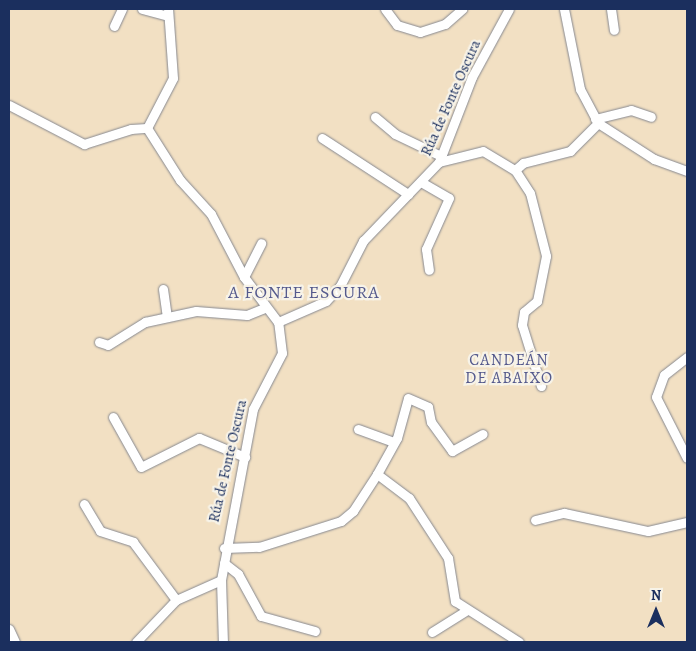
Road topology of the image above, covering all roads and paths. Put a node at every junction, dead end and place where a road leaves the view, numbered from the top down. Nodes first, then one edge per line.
1 (122, 9) edge
2 (142, 9) edge
3 (384, 9) edge
4 (462, 9) edge
5 (509, 9) edge
6 (564, 9) edge
7 (611, 9) edge
8 (168, 12) edge
9 (114, 26) dead end
10 (614, 30) dead end
11 (9, 105) edge
12 (375, 117) dead end
13 (652, 117) dead end
14 (597, 121) junction
15 (147, 128) junction
16 (322, 138) dead end
17 (440, 159) junction
18 (516, 170) junction
19 (687, 171) edge
20 (421, 182) junction
21 (408, 194) junction
22 (261, 244) dead end
23 (429, 270) dead end
24 (244, 277) junction
25 (163, 289) dead end
26 (264, 308) junction
27 (167, 317) junction
28 (278, 322) junction
29 (99, 342) dead end
30 (687, 357) edge
31 (541, 386) dead end
32 (113, 417) dead end
33 (358, 429) dead end
34 (483, 434) dead end
35 (394, 442) junction
36 (245, 457) junction
37 (687, 458) edge
38 (378, 474) junction
39 (84, 504) dead end
40 (535, 520) dead end
41 (687, 522) edge
42 (224, 548) junction
43 (224, 563) junction
44 (221, 580) junction
45 (176, 600) junction
46 (466, 610) junction
47 (9, 629) edge
48 (315, 631) dead end
49 (432, 632) dead end
50 (15, 642) edge
51 (136, 642) edge
52 (223, 642) edge
53 (519, 642) edge

1 - 9 street
2 - 8 street
3 - 4 street
5 - 17 street, Rúa de Fonte Oscura
6 - 14 street
7 - 10 street
8 - 15 street
11 - 15 street
12 - 17 street
13 - 14 street
14 - 18 street
14 - 19 street
15 - 24 street
16 - 21 street
17 - 18 street
17 - 20 street, Rúa de Fonte Oscura
18 - 31 street
20 - 21 street, Rúa de Fonte Oscura
20 - 23 street
21 - 28 street, Rúa de Fonte Oscura
22 - 24 street
24 - 26 street
25 - 27 street
26 - 27 street
26 - 28 street
27 - 29 street
28 - 36 street, Rúa de Fonte Oscura
30 - 37 street
32 - 36 street
33 - 35 street
34 - 35 street
35 - 38 street
36 - 42 street, Rúa de Fonte Oscura
38 - 42 street
38 - 46 street
39 - 45 street
40 - 41 street
42 - 43 street, Rúa de Fonte Oscura
43 - 44 street, Rúa de Fonte Oscura
43 - 48 street
44 - 45 street
44 - 52 street, Rúa de Fonte Oscura
45 - 51 street
46 - 49 street
46 - 53 street
47 - 50 street

